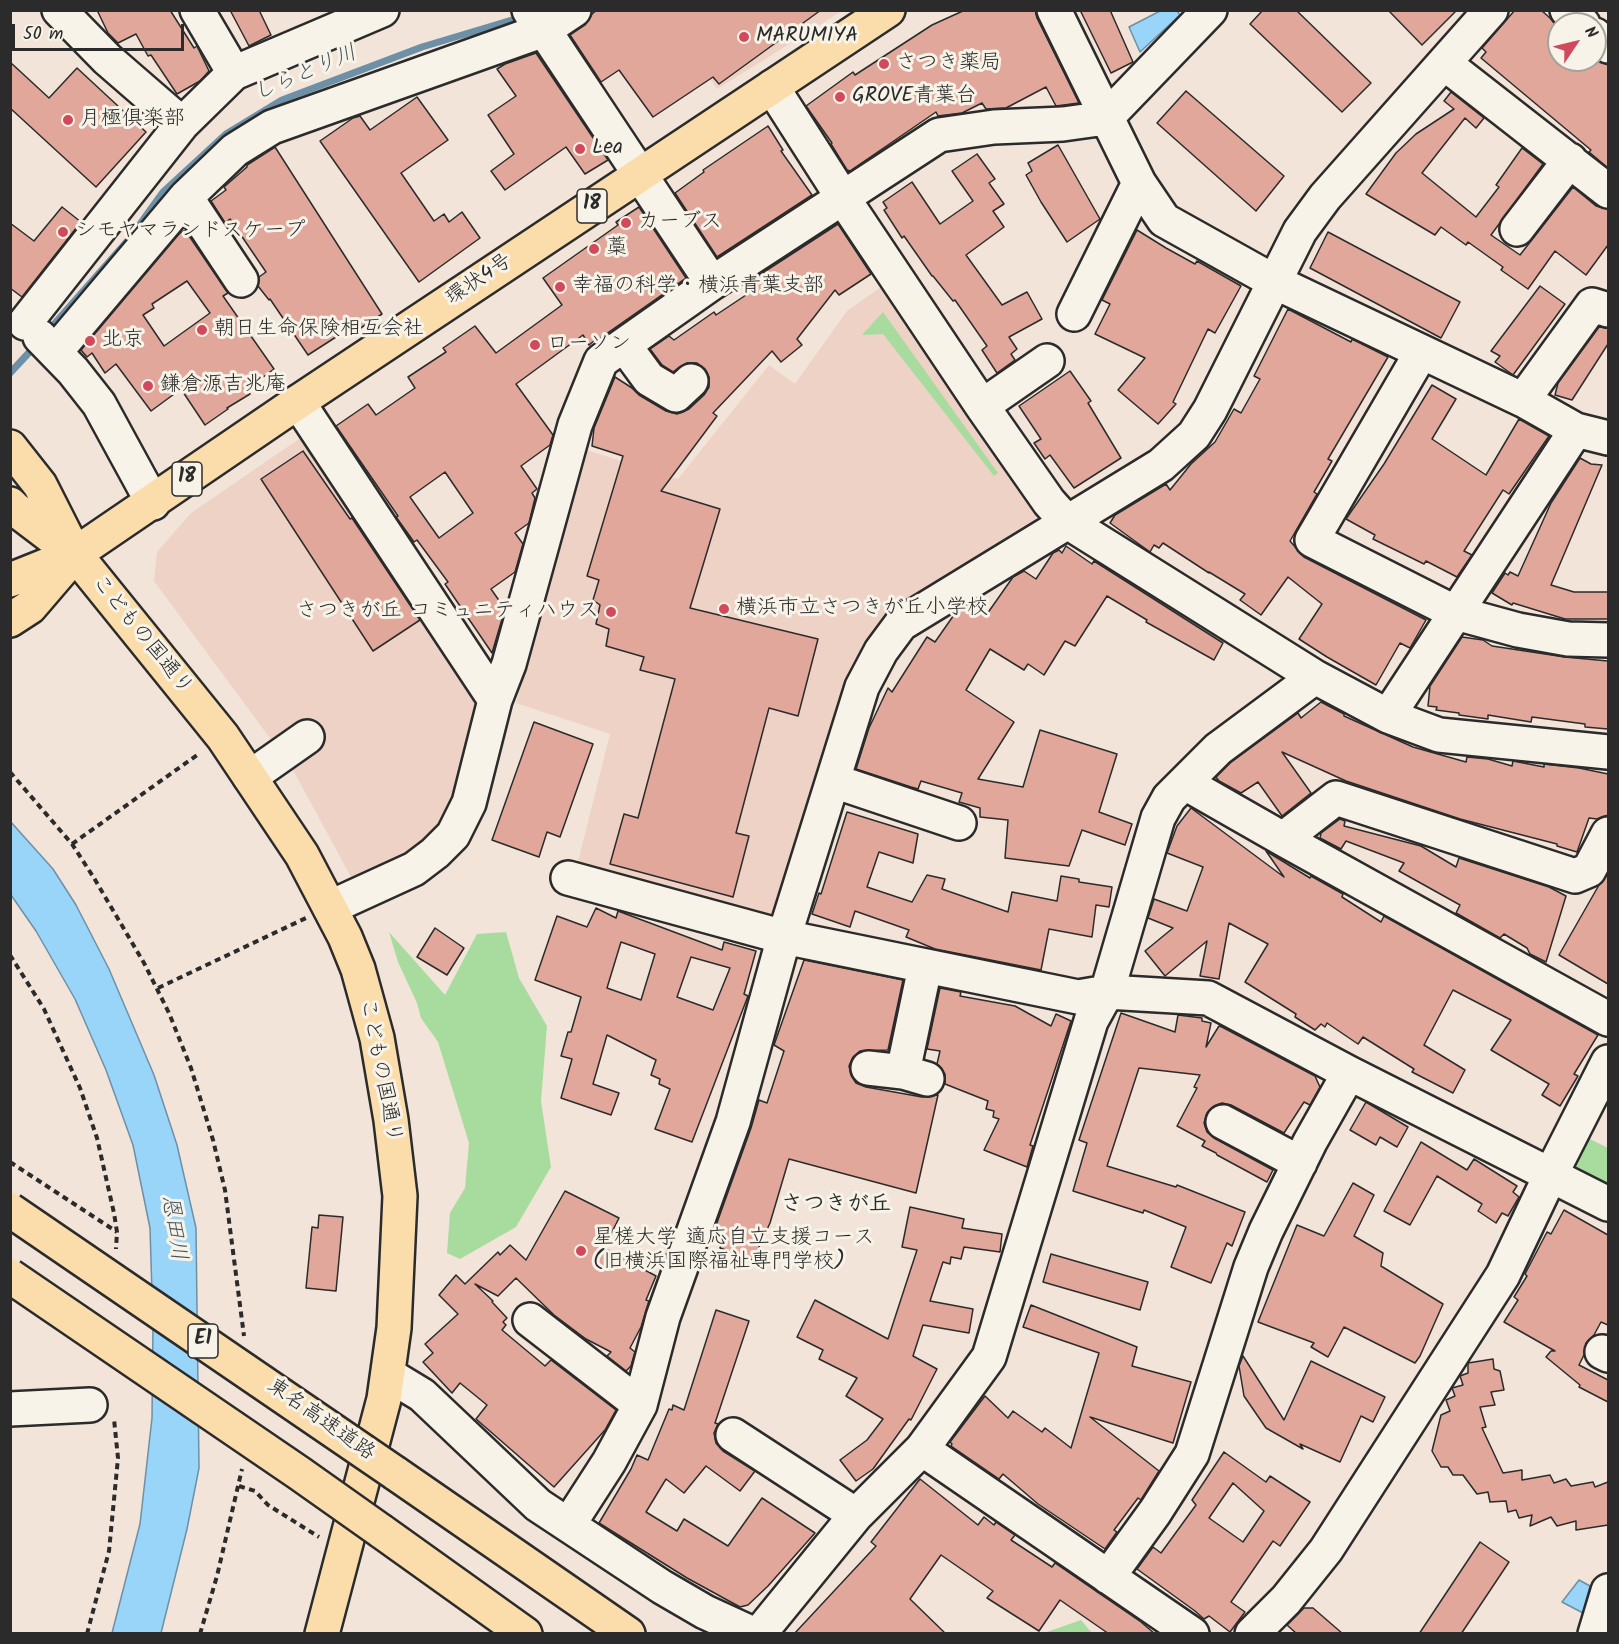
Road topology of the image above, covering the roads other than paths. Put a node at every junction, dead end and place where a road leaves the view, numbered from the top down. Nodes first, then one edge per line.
1 (59, 10) edge
2 (197, 10) edge
3 (382, 10) edge
4 (574, 10) edge
5 (888, 10) edge
6 (1053, 10) edge
7 (1210, 10) edge
8 (1481, 15) edge
9 (537, 22) edge
10 (1444, 63) junction
11 (234, 73) junction
12 (772, 87) junction
13 (1106, 118) junction
14 (182, 124) junction
15 (1570, 160) junction
16 (639, 175) junction
17 (1139, 183) junction
18 (1608, 191) edge
19 (186, 197) junction
20 (843, 198) junction
21 (1517, 229) dead end
22 (242, 280) dead end
23 (1275, 282) junction
24 (712, 283) junction
25 (1608, 310) edge
26 (1074, 314) dead end
27 (18, 318) edge
28 (624, 345) junction
29 (56, 351) junction
30 (1421, 353) junction
31 (1047, 362) dead end
32 (678, 397) dead end
33 (1523, 400) junction
34 (298, 402) junction
35 (982, 406) junction
36 (1576, 430) junction
37 (1608, 438) edge
38 (10, 447) edge
39 (153, 503) junction
40 (10, 504) edge
41 (1066, 521) junction
42 (75, 554) junction
43 (10, 580) edge
44 (1456, 613) junction
45 (10, 620) edge
46 (1608, 640) edge
47 (1315, 677) junction
48 (495, 700) junction
49 (1388, 716) junction
50 (308, 737) dead end
51 (1608, 753) edge
52 (250, 777) junction
53 (834, 781) junction
54 (1185, 783) junction
55 (951, 815) dead end
56 (1608, 834) edge
57 (1283, 839) junction
58 (568, 878) dead end
59 (331, 907) junction
60 (784, 937) junction
61 (925, 967) junction
62 (1107, 992) junction
63 (1608, 1019) edge
64 (1608, 1062) edge
65 (868, 1068) dead end
66 (1349, 1073) junction
67 (1223, 1122) dead end
68 (1300, 1163) junction
69 (1551, 1174) junction
70 (1608, 1204) edge
71 (10, 1210) edge
72 (10, 1276) edge
73 (530, 1320) dead end
74 (389, 1375) junction
75 (640, 1405) junction
76 (10, 1409) edge
77 (102, 1410) road end
78 (733, 1435) dead end
79 (922, 1449) junction
80 (856, 1515) junction
81 (569, 1524) junction
82 (1108, 1577) junction
83 (1608, 1590) edge
84 (322, 1634) edge
85 (525, 1634) edge
86 (628, 1634) edge
87 (753, 1634) edge
88 (759, 1634) edge
89 (1192, 1634) edge
90 (1252, 1634) edge
91 (1595, 1634) edge

1 - 14 street
2 - 11 street
3 - 11 street
4 - 9 street
5 - 12 main road, 環状4号 / 18
6 - 13 street
7 - 13 street
8 - 10 street
9 - 16 street
9 - 19 street
10 - 15 street
10 - 23 street
11 - 14 street
12 - 16 main road, 環状4号 / 18
12 - 20 street
13 - 17 street
13 - 20 street
14 - 27 street
15 - 18 street
15 - 21 street
16 - 24 street
16 - 34 main road, 環状4号 / 18
17 - 23 street
17 - 26 street
19 - 22 street
19 - 29 street
20 - 24 street
20 - 35 street
23 - 30 street
23 - 41 street
24 - 28 street
25 - 33 street
27 - 29 street
28 - 32 street
28 - 48 street
29 - 39 street
30 - 33 street
30 - 44 street
31 - 35 street
33 - 36 street
34 - 39 main road, 環状4号 / 18
34 - 48 street
35 - 41 street
36 - 37 street
36 - 44 street
38 - 42 main road, こどもの国通り
39 - 42 main road, 環状4号 / 18
40 - 42 main road, こどもの国通り
41 - 47 street
41 - 53 street
42 - 43 main road, 環状4号 / 18
42 - 45 main road, 環状4号 / 18
42 - 52 main road, こどもの国通り
44 - 46 street
44 - 49 street
47 - 49 street
47 - 54 street
48 - 59 street
49 - 51 street
50 - 52 street
52 - 59 main road, こどもの国通り
53 - 55 street
53 - 60 street
54 - 57 street
54 - 62 street
56 - 57 street
57 - 63 street
58 - 60 street
59 - 74 main road, こどもの国通り
60 - 61 street
60 - 75 street
61 - 62 street
61 - 65 street
62 - 66 street
62 - 79 street
64 - 69 street
66 - 68 street
66 - 69 street
67 - 68 street
68 - 82 street
69 - 70 street
69 - 90 street
71 - 86 main road, 東名高速道路 / E1, bridge
72 - 85 main road, bridge
73 - 75 street
74 - 81 street
74 - 84 main road, こどもの国通り
75 - 81 street
76 - 77 street
78 - 80 street
79 - 80 street
79 - 82 street
80 - 88 street
81 - 87 street
82 - 89 street
83 - 91 street

